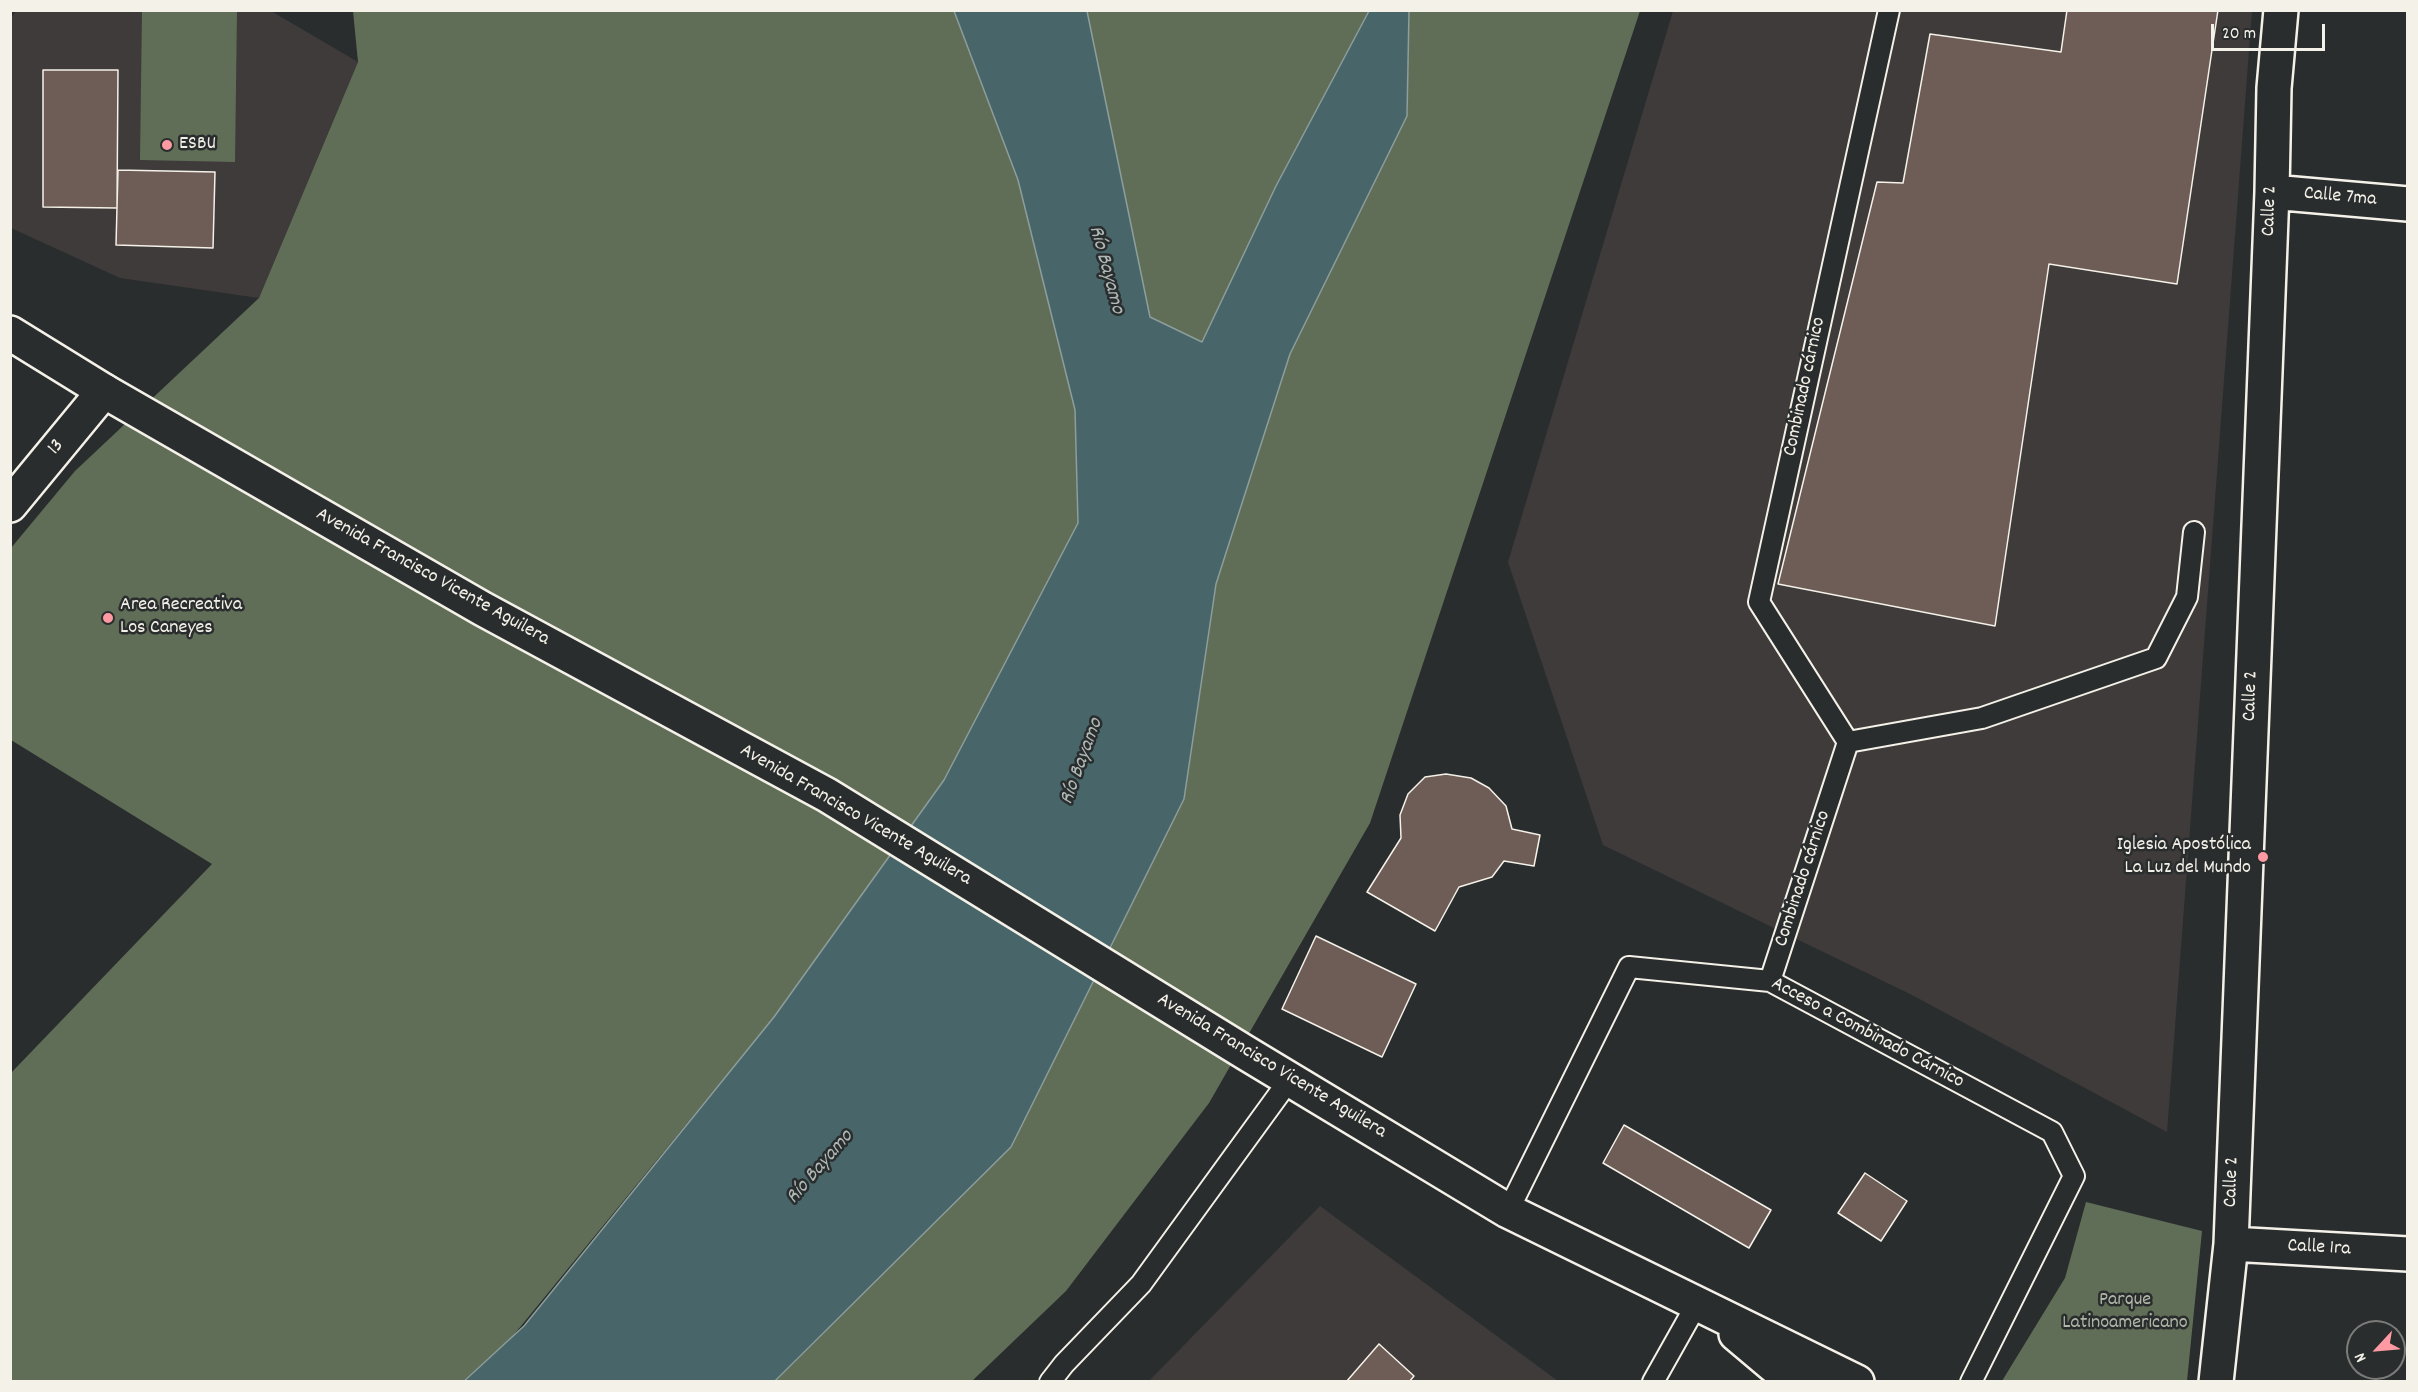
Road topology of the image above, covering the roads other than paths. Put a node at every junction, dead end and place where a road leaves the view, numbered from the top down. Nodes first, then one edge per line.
1 (1889, 10) edge
2 (2281, 10) edge
3 (2272, 192) junction
4 (2408, 204) edge
5 (10, 333) edge
6 (104, 391) junction
7 (10, 505) edge
8 (2194, 532) dead end
9 (1848, 742) junction
10 (1770, 981) junction
11 (1290, 1079) junction
12 (1508, 1211) junction
13 (2231, 1244) junction
14 (2408, 1254) edge
15 (1698, 1302) junction
16 (1050, 1382) edge
17 (1653, 1382) edge
18 (1801, 1382) edge
19 (1857, 1382) edge
20 (1971, 1382) edge
21 (2216, 1382) edge

1 - 9 lane, Combinado cárnico
2 - 3 main road, Calle 2
3 - 4 main road, Calle 7ma
3 - 13 main road, Calle 2
5 - 6 main road, Avenida Francisco Vicente Aguilera
6 - 7 main road, 13
6 - 11 main road, Avenida Francisco Vicente Aguilera
8 - 9 lane
9 - 10 lane, Combinado cárnico
10 - 12 lane, Acceso a Combinado Cárnico
10 - 20 lane, Acceso a Combinado Cárnico
11 - 12 main road, Avenida Francisco Vicente Aguilera
11 - 16 lane
12 - 15 main road, Avenida Francisco Vicente Aguilera
13 - 14 main road, Calle 1ra
13 - 21 main road, Calle 2
15 - 17 lane
15 - 18 main road, Avenida Francisco Vicente Aguilera
15 - 19 main road, Avenida Francisco Vicente Aguilera

